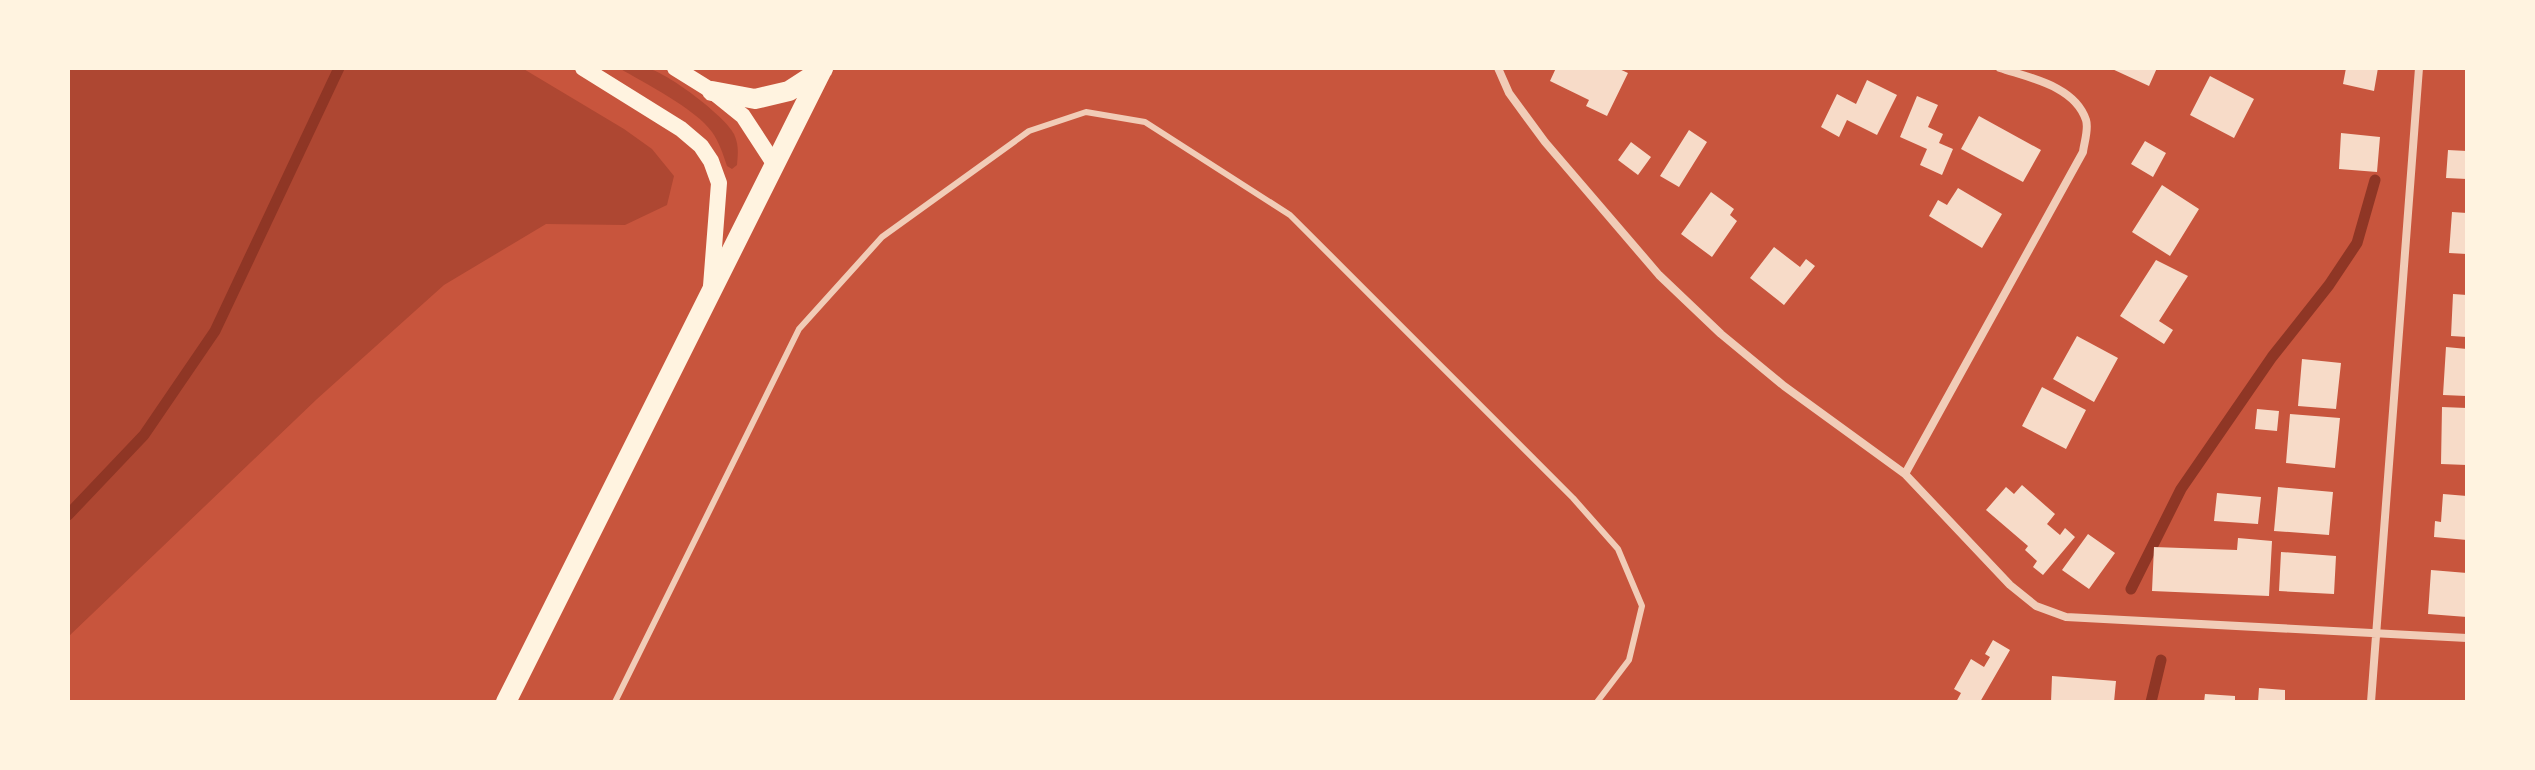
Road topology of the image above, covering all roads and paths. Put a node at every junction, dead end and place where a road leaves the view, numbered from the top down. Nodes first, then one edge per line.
1 (583, 68) edge
2 (675, 68) edge
3 (823, 68) edge
4 (1498, 68) edge
5 (2000, 68) edge
6 (2419, 68) edge
7 (712, 91) junction
8 (775, 165) junction
9 (710, 294) junction
10 (1905, 474) junction
11 (2375, 634) junction
12 (2467, 638) edge
13 (506, 702) edge
14 (615, 702) edge
15 (1597, 702) edge
16 (2371, 702) edge

1 - 9 main road
2 - 7 main road
3 - 7 main road
3 - 8 main road
4 - 10 street
5 - 10 street
6 - 11 street
7 - 8 main road
8 - 9 main road
9 - 13 main road
10 - 11 street
11 - 12 street
11 - 16 street
14 - 15 lane

